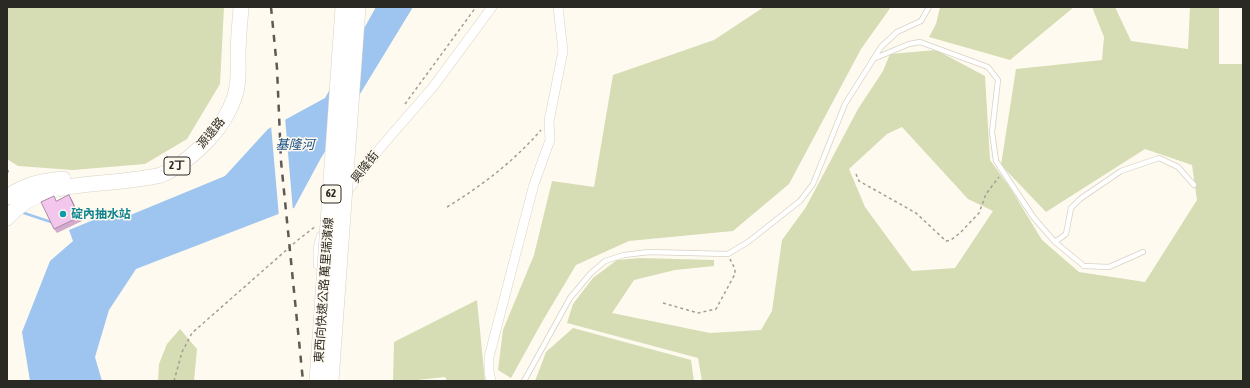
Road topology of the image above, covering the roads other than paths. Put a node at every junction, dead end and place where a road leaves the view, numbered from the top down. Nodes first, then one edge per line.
1 (232, 7) edge
2 (241, 7) edge
3 (344, 7) edge
4 (357, 7) edge
5 (492, 7) edge
6 (558, 7) edge
7 (929, 7) edge
8 (873, 59) junction
9 (1194, 185) dead end
10 (7, 196) edge
11 (7, 218) edge
12 (1055, 242) junction
13 (1143, 252) dead end
14 (318, 381) edge
15 (330, 381) edge
16 (491, 381) edge
17 (524, 381) edge

1 - 10 main road, 源遠路 / 2丁
2 - 11 main road, 源遠路 / 2丁
3 - 14 highway, 東西向快速公路 萬里瑞濱線 / 62, bridge
4 - 15 highway, 東西向快速公路 萬里瑞濱線 / 62, bridge
5 - 14 street, 興隆街
6 - 16 street
7 - 8 lane
8 - 12 lane
8 - 17 lane
9 - 12 lane
12 - 13 lane

